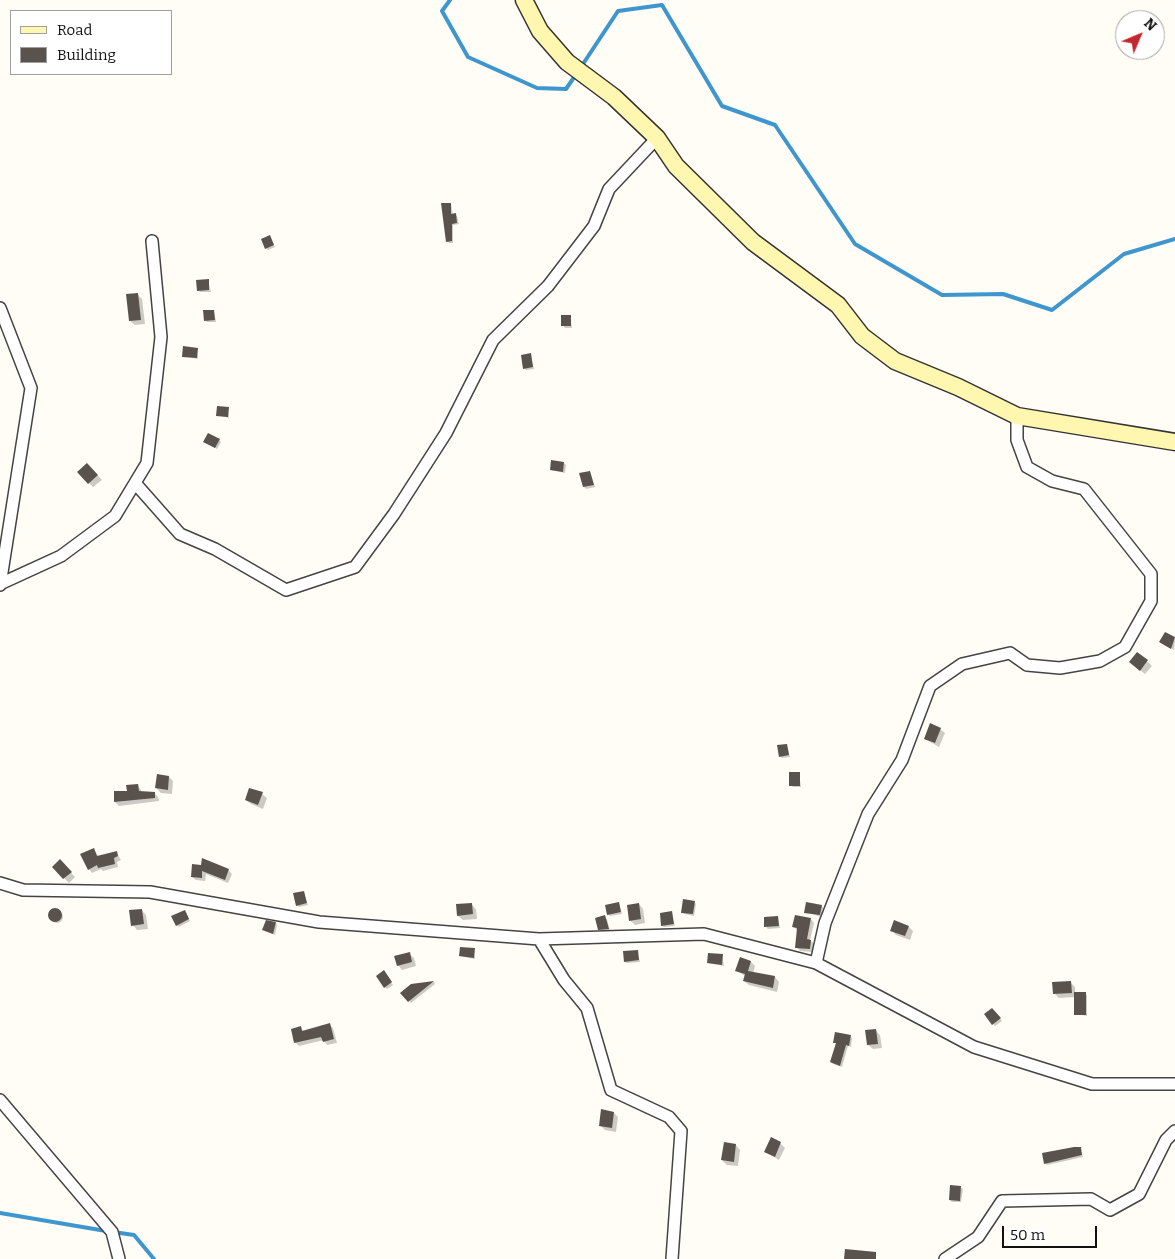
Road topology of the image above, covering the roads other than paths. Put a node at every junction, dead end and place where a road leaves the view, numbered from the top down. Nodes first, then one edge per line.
1 (524, 0) edge
2 (658, 138) junction
3 (152, 241) dead end
4 (0, 308) edge
5 (1017, 416) junction
6 (1175, 442) edge
7 (135, 483) junction
8 (0, 585) edge
9 (0, 884) edge
10 (539, 939) junction
11 (816, 963) junction
12 (1175, 1084) edge
13 (0, 1100) edge
14 (1175, 1131) edge
15 (119, 1259) edge
16 (672, 1259) edge
17 (946, 1259) edge

1 - 2 main road
2 - 5 main road
2 - 7 street
3 - 7 street
4 - 8 street
5 - 6 main road
5 - 11 street
7 - 8 street
9 - 10 street
10 - 11 street
10 - 16 street
11 - 12 street
13 - 15 street
14 - 17 street

